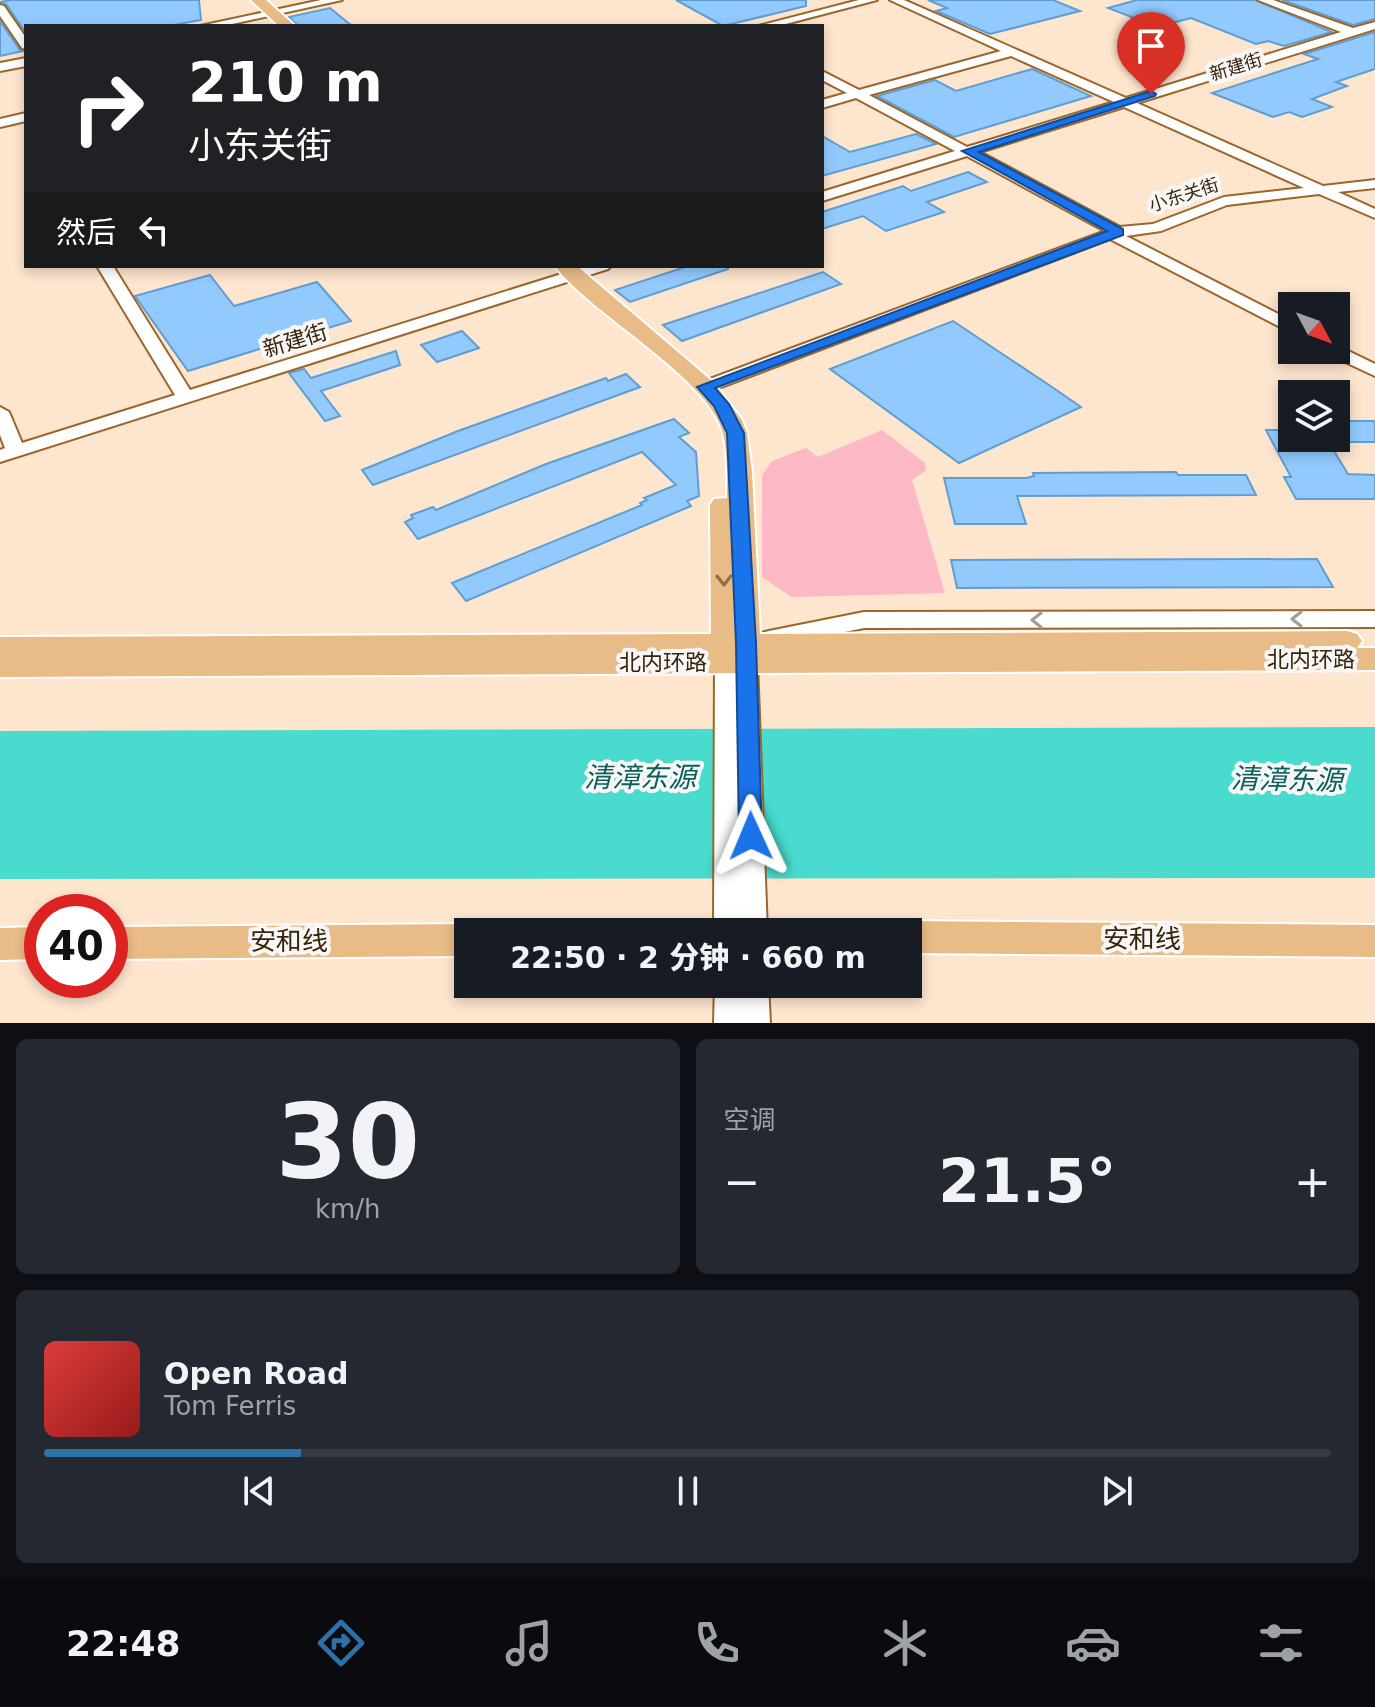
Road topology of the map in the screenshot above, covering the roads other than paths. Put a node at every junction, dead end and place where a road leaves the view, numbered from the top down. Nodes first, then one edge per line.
1 (248, 0) edge
2 (337, 0) edge
3 (872, 0) edge
4 (895, 0) edge
5 (1263, 0) edge
6 (0, 8) edge
7 (268, 13) edge
8 (216, 24) edge
9 (285, 24) edge
10 (772, 24) edge
11 (1375, 25) edge
12 (1352, 32) junction
13 (24, 43) edge
14 (1012, 52) junction
15 (24, 62) edge
16 (0, 67) edge
17 (824, 76) edge
18 (858, 94) junction
19 (1125, 102) junction
20 (824, 103) edge
21 (21, 118) edge
22 (0, 123) edge
23 (967, 152) junction
24 (1375, 184) edge
25 (1320, 190) junction
26 (824, 196) edge
27 (1375, 214) edge
28 (1115, 233) junction
29 (106, 268) edge
30 (587, 268) edge
31 (564, 271) edge
32 (1278, 320) edge
33 (1350, 358) edge
34 (1375, 371) edge
35 (705, 387) junction
36 (185, 397) junction
37 (0, 412) edge
38 (8, 453) edge
39 (1375, 619) edge
40 (1375, 641) edge
41 (0, 648) edge
42 (736, 653) junction
43 (1375, 659) edge
44 (0, 666) edge
45 (740, 865) junction
46 (731, 918) edge
47 (750, 918) edge
48 (922, 937) edge
49 (454, 940) edge
50 (24, 943) edge
51 (128, 943) edge
52 (0, 944) edge
53 (1373, 946) edge
54 (729, 998) edge
55 (754, 998) edge
56 (729, 1023) edge
57 (755, 1023) edge

1 - 7 main road
2 - 7 street
3 - 10 street
4 - 14 street
5 - 12 street
6 - 13 street
7 - 8 street
7 - 9 main road
11 - 12 street, 新建街
12 - 19 street, 新建街
14 - 18 street
14 - 19 street
15 - 16 street
17 - 18 street
18 - 20 street
18 - 23 street
19 - 23 street, 新建街
19 - 25 street
21 - 22 street
23 - 26 street, 新建街
23 - 28 street
24 - 25 street, 小东关街
25 - 27 street
25 - 28 street, 小东关街
28 - 32 street
28 - 35 street, 小东关街
29 - 36 street
30 - 31 street, 新建街
31 - 35 main road
31 - 36 street, 新建街
31 -> 42 main road
33 - 34 street
35 - 42 main road
36 - 38 street, 新建街
37 - 38 street
39 -> 42 street
40 - 42 main road, 北内环路
41 - 42 main road, 北内环路
42 - 43 main road, 北内环路
42 - 44 main road, 北内环路
42 - 45 street
45 - 46 street
45 - 47 street
48 - 53 main road, 安和线
49 - 51 main road, 安和线
50 - 52 main road
54 - 56 street
55 - 57 street

